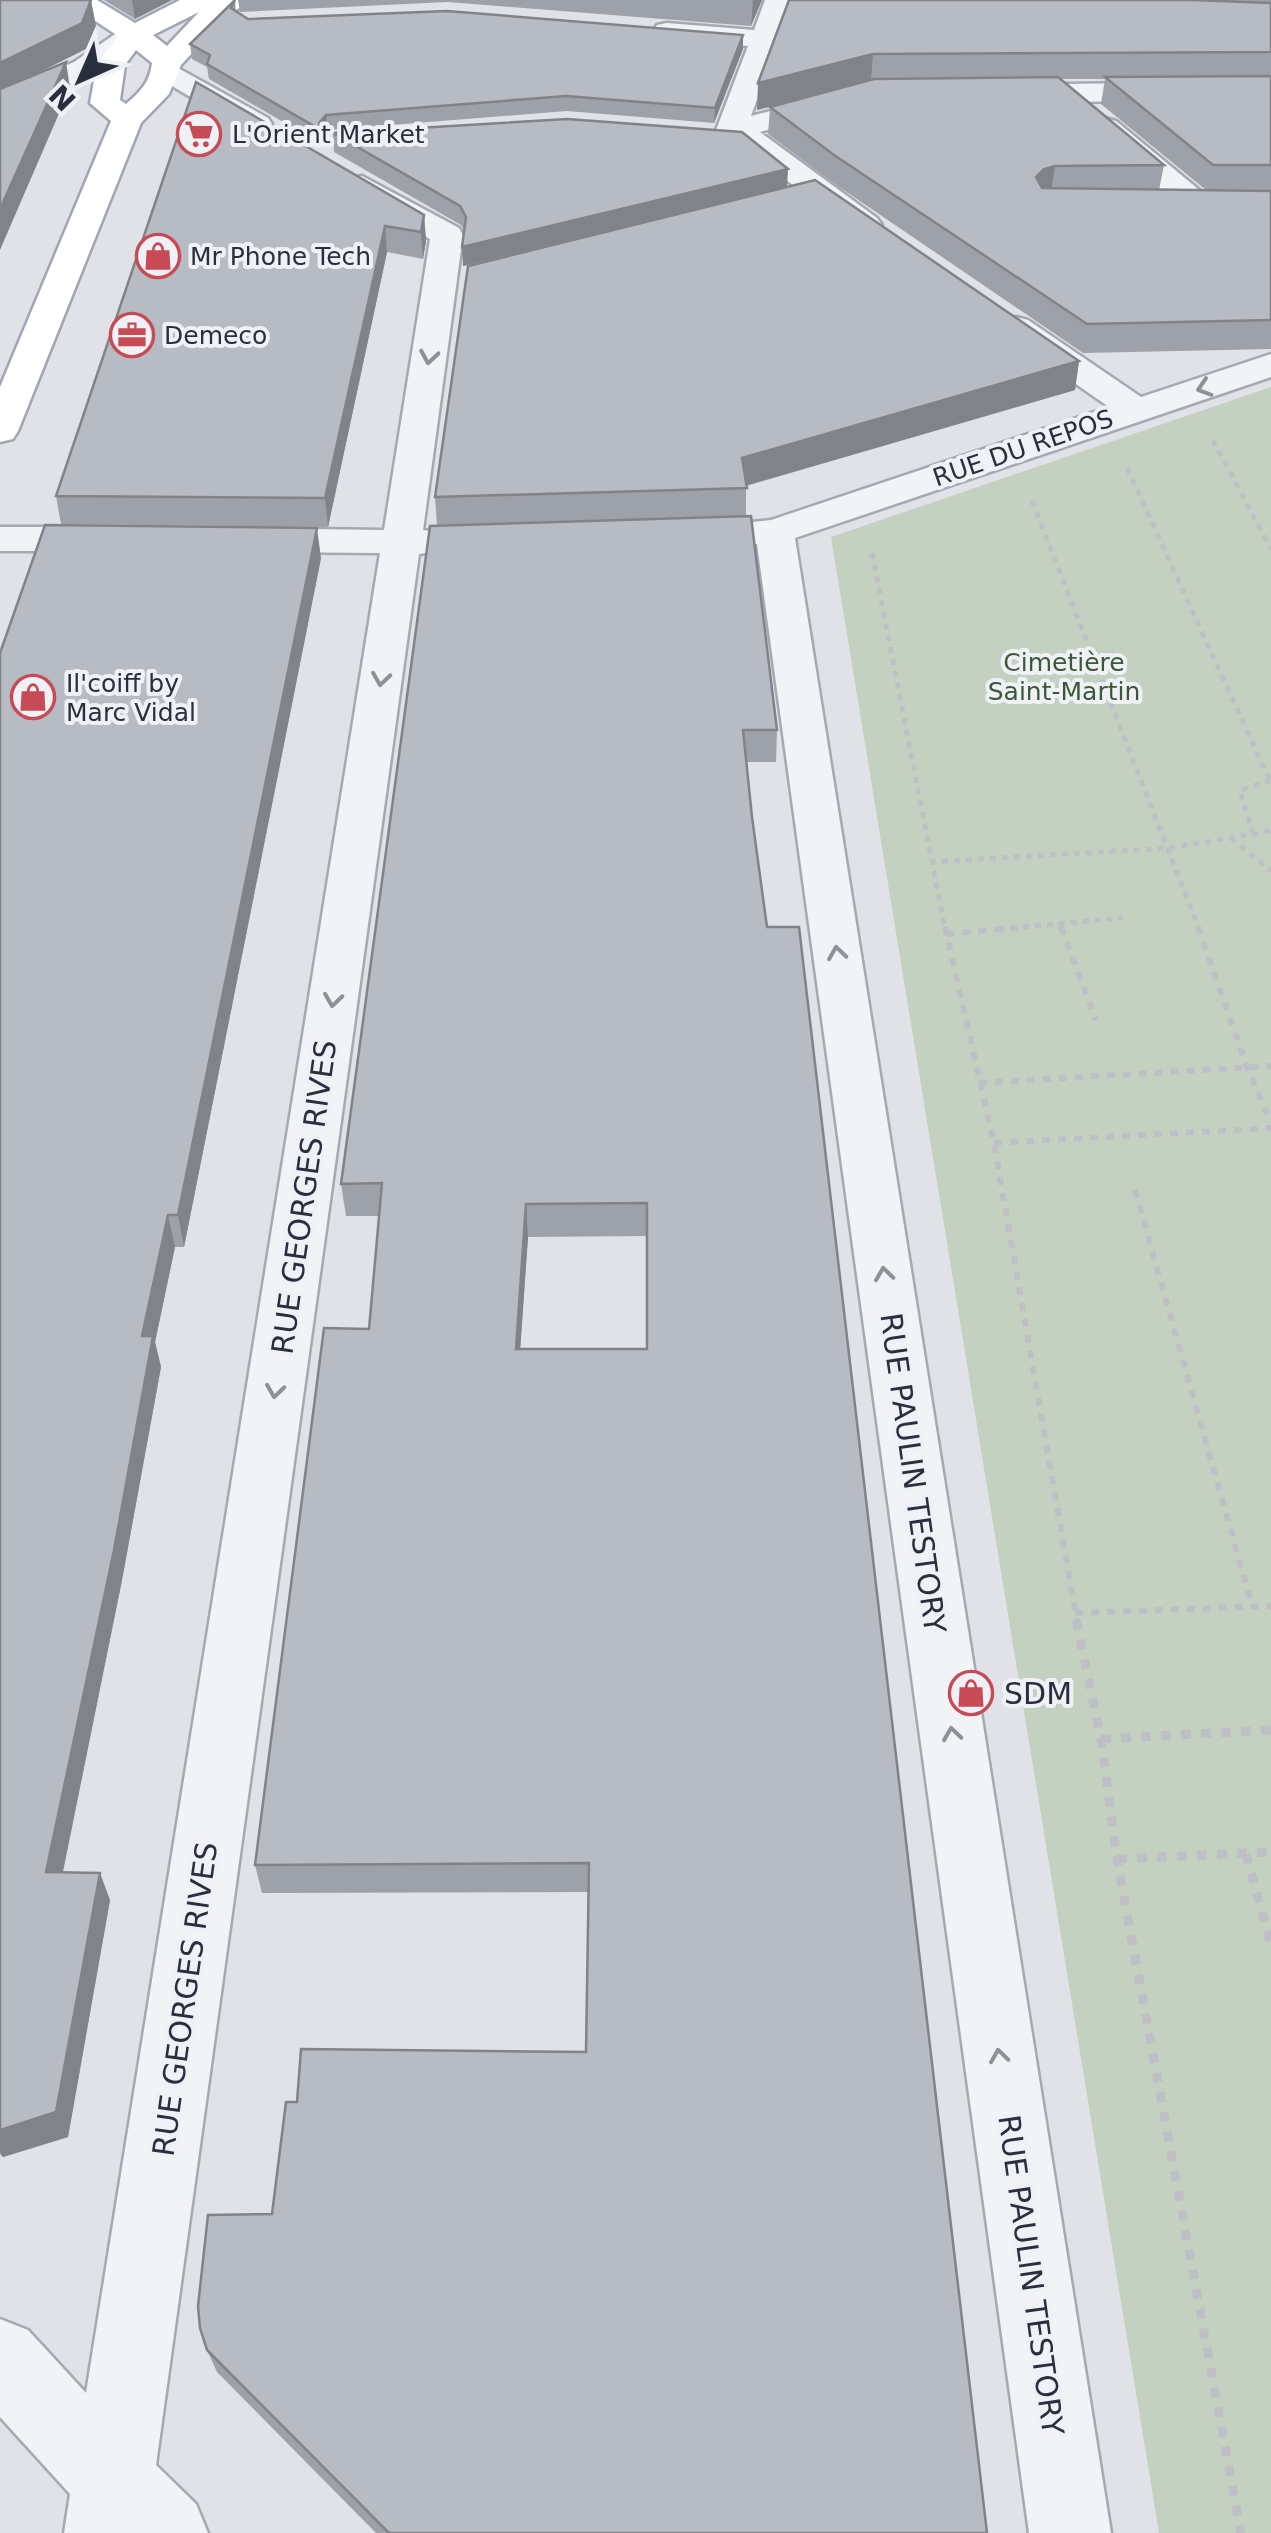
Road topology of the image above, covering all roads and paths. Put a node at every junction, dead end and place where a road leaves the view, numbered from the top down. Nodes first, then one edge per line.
1 (78, 0) edge
2 (202, 0) edge
3 (236, 0) edge
4 (779, 0) edge
5 (646, 30) edge
6 (764, 39) junction
7 (156, 56) junction
8 (1271, 90) edge
9 (871, 94) edge
10 (968, 94) edge
11 (1066, 94) junction
12 (6, 103) edge
13 (116, 111) junction
14 (696, 135) edge
15 (741, 135) junction
16 (818, 192) junction
17 (781, 202) edge
18 (1198, 205) junction
19 (1234, 205) edge
20 (1143, 206) edge
21 (898, 246) edge
22 (994, 312) edge
23 (1271, 366) edge
24 (1137, 410) junction
25 (1208, 430) dead end
26 (0, 431) edge
27 (1122, 458) dead end
28 (1028, 490) dead end
29 (775, 532) junction
30 (696, 534) edge
31 (0, 539) edge
32 (164, 539) edge
33 (203, 540) edge
34 (480, 540) edge
35 (401, 543) junction
36 (871, 545) dead end
37 (1271, 549) edge
38 (1270, 780) edge
39 (1271, 832) edge
40 (1254, 834) junction
41 (1231, 838) junction
42 (1170, 848) junction
43 (930, 862) junction
44 (1271, 871) edge
45 (1123, 918) dead end
46 (1060, 924) junction
47 (946, 934) junction
48 (1096, 1020) dead end
49 (1271, 1066) edge
50 (1248, 1067) junction
51 (979, 1083) junction
52 (1271, 1125) edge
53 (994, 1143) junction
54 (1135, 1190) dead end
55 (1252, 1606) junction
56 (1271, 1606) edge
57 (1075, 1614) junction
58 (1271, 1730) edge
59 (1100, 1739) junction
60 (1271, 1852) edge
61 (1246, 1854) junction
62 (1117, 1859) junction
63 (1271, 1945) edge
64 (0, 2358) edge
65 (128, 2516) edge
66 (1070, 2533) edge
67 (1241, 2533) edge

1 - 7 main road
2 - 7 main road
3 - 7 main road
4 - 6 street
5 - 6 street
6 - 15 street
7 - 12 street
7 - 13 main road
7 - 13 main road
7 -> 35 street, RUE GEORGES RIVES
8 - 11 street
9 - 15 street
10 - 11 street
11 - 18 street
12 - 13 street
13 - 26 main road
14 - 15 street
15 - 16 street
16 - 17 street
16 - 21 street
18 - 19 street
18 - 20 street
22 - 24 street
23 -> 24 street, RUE DU REPOS
24 - 29 street, RUE DU REPOS
25 - 37 path
27 - 38 path
28 - 42 path
29 - 30 street, RUE DU REPOS
66 -> 29 street, RUE PAULIN TESTORY
31 - 32 street
33 - 35 street
34 - 35 street
35 -> 65 street, RUE GEORGES RIVES
36 - 43 path
38 - 40 path
39 - 40 path
40 - 41 path
41 - 42 path
41 - 44 path
42 - 43 path
42 - 50 path
43 - 47 path
45 - 46 path
46 - 47 path
46 - 48 path
47 - 51 path
49 - 50 path
50 - 51 path
50 - 52 path
51 - 53 path
52 - 53 path
53 - 57 path
54 - 55 path
55 - 56 path
55 - 57 path
57 - 59 path
58 - 59 path
59 - 62 path
60 - 61 path
61 - 62 path
61 - 63 path
62 - 67 path
64 - 65 street

